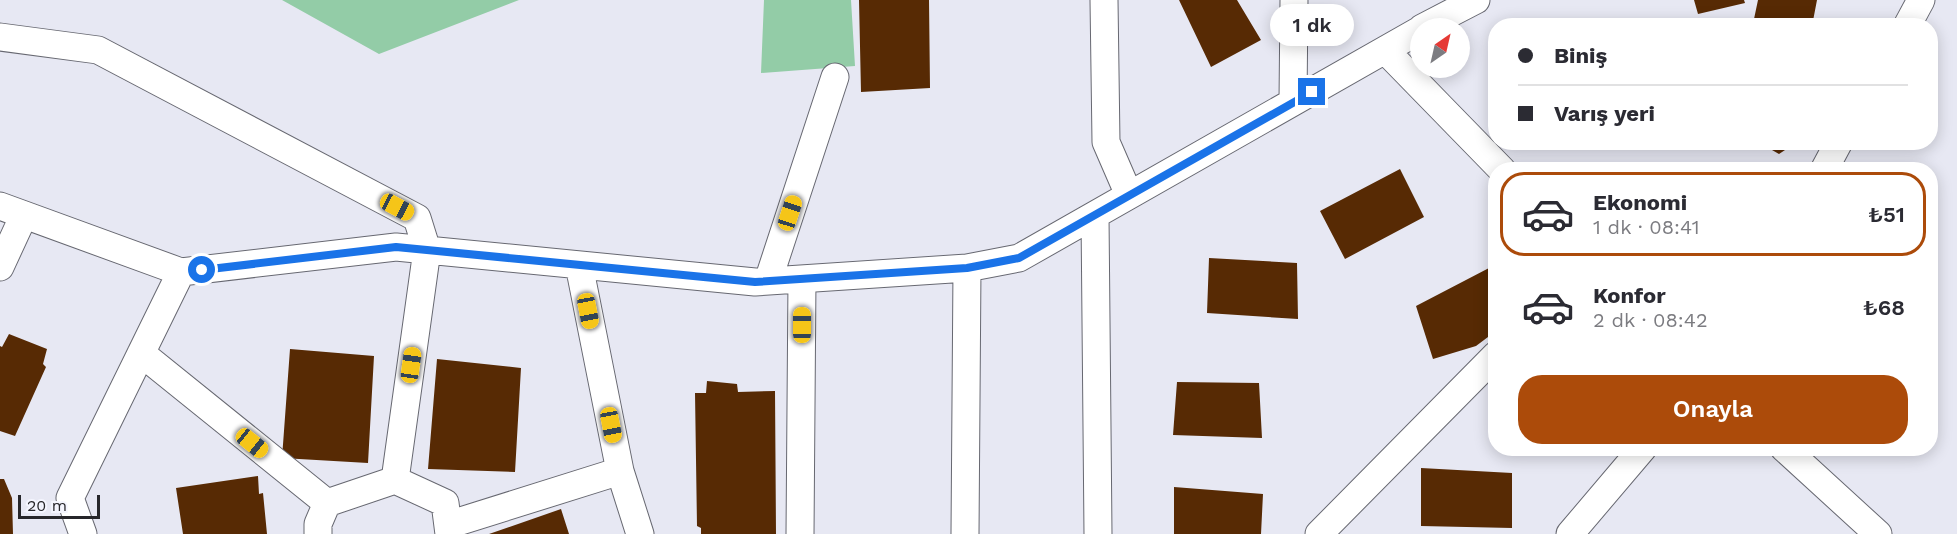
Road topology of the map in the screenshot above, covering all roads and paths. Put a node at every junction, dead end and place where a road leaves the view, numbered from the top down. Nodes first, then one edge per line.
1 (1104, 0) edge
2 (1294, 0) edge
3 (1922, 0) edge
4 (1468, 2) edge
5 (1440, 18) edge
6 (1912, 18) edge
7 (1410, 35) edge
8 (0, 37) edge
9 (1385, 50) junction
10 (835, 77) dead end
11 (1293, 102) junction
12 (1495, 162) edge
13 (1129, 195) junction
14 (12, 211) edge
15 (1095, 215) junction
16 (427, 250) junction
17 (579, 265) junction
18 (0, 267) edge
19 (967, 268) junction
20 (181, 272) junction
21 (802, 279) junction
22 (768, 281) junction
23 (141, 352) junction
24 (1488, 363) edge
25 (1636, 456) edge
26 (1793, 456) edge
27 (620, 471) junction
28 (395, 480) junction
29 (327, 503) junction
30 (449, 530) edge
31 (83, 534) edge
32 (318, 534) edge
33 (640, 534) edge
34 (800, 534) edge
35 (964, 534) edge
36 (1098, 534) edge
37 (1319, 534) edge
38 (1570, 534) edge
39 (1878, 534) edge

1 - 13 street
2 - 11 street
3 - 6 street
4 - 5 street
7 - 9 street
8 - 16 street
9 - 11 street
9 - 12 street
10 - 22 street
11 - 13 street
13 - 15 street
14 - 18 street
14 - 20 street
15 - 19 street
15 - 36 street
16 - 17 street
16 - 20 street
16 - 28 street
17 - 22 street
17 - 27 street
19 - 21 street
19 - 35 street
20 - 23 street
21 - 22 street
21 - 34 street
23 - 29 street
23 - 31 street
24 - 37 street
25 - 38 street
26 - 39 street
27 - 30 street
27 - 33 street
28 - 29 street
28 - 30 street
29 - 32 street

